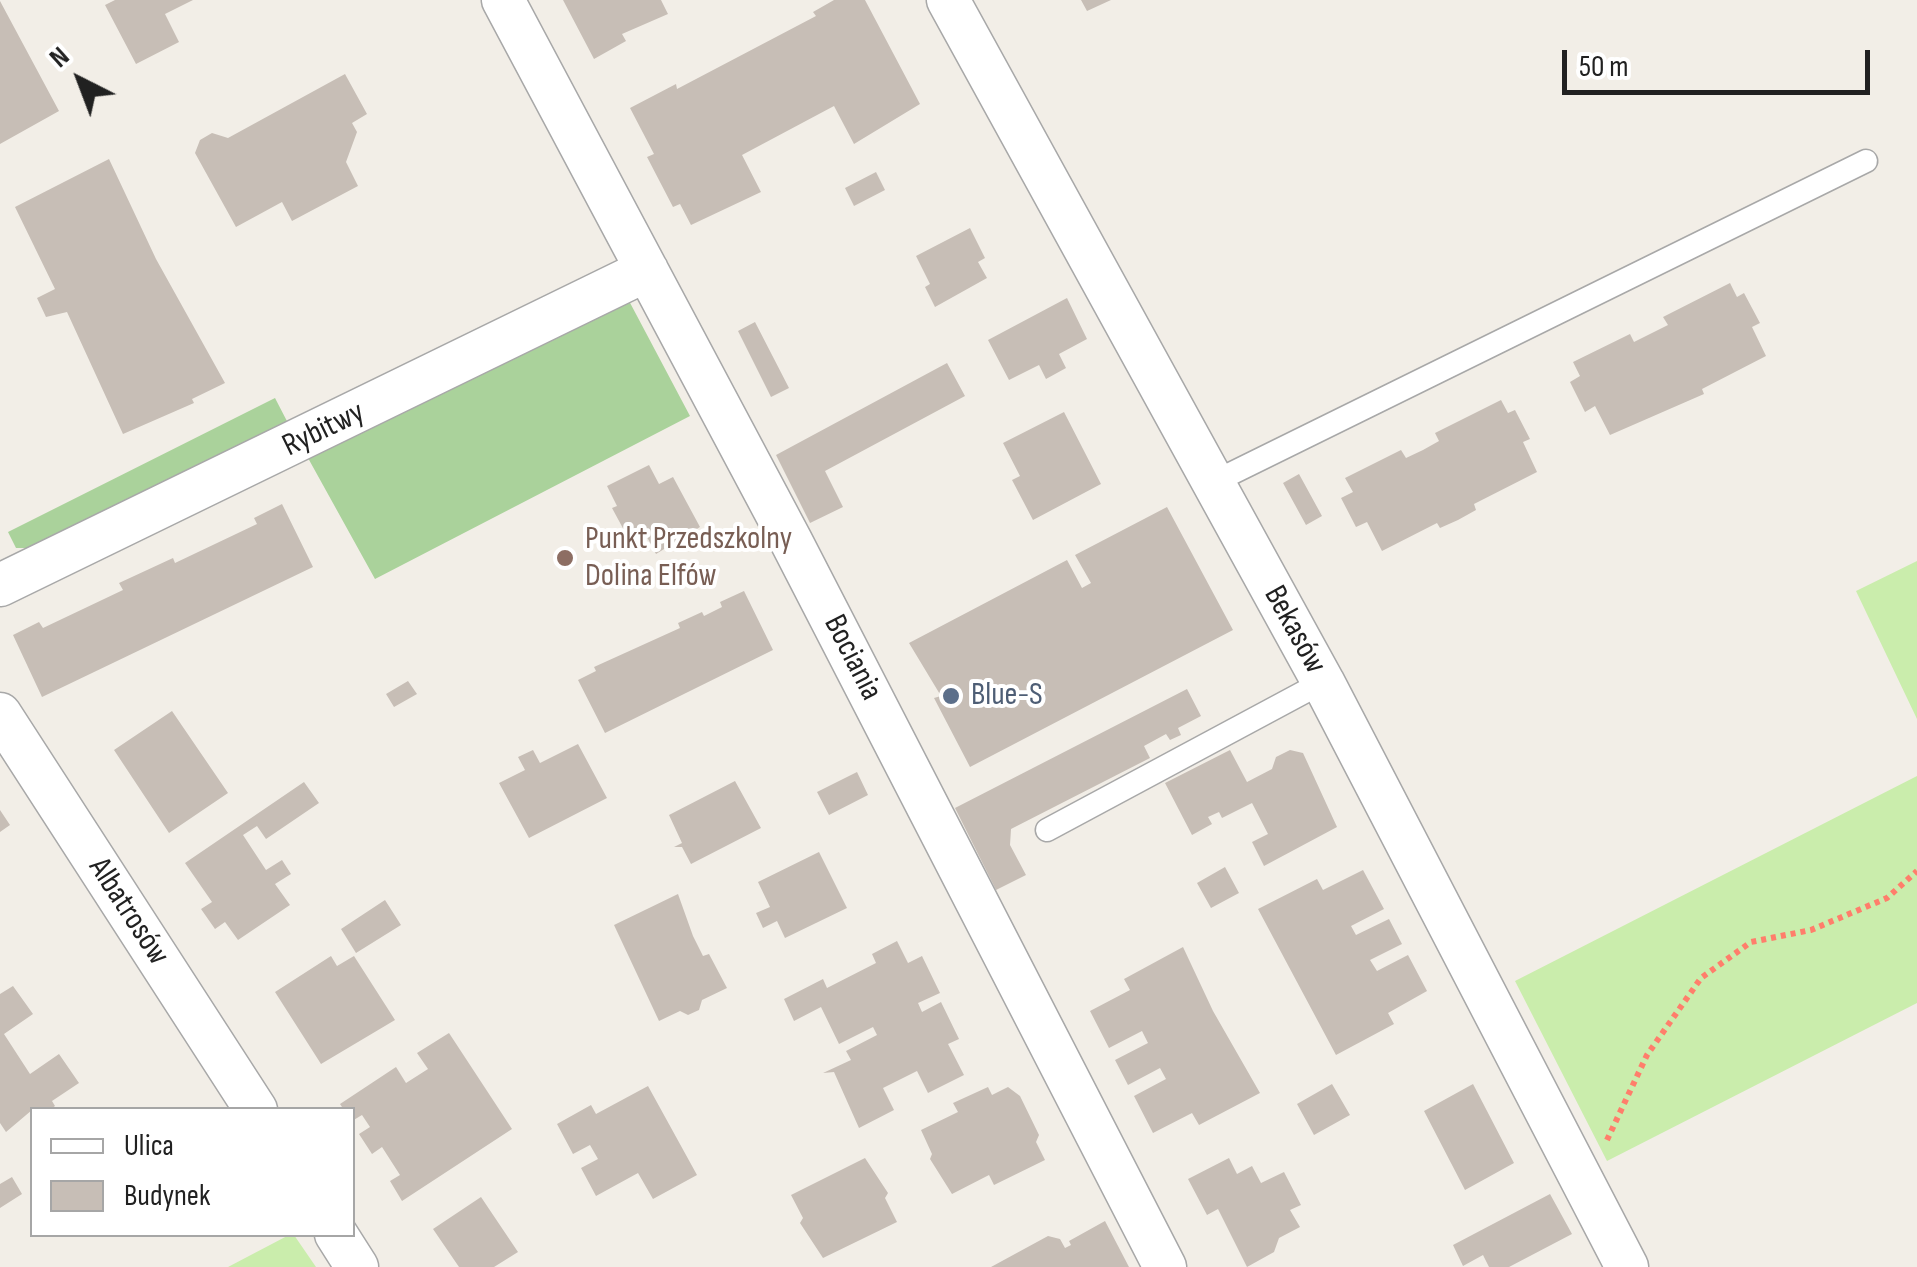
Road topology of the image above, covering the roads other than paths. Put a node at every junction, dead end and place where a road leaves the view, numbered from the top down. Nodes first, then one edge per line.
1 (503, 0) edge
2 (948, 0) edge
3 (1866, 160) dead end
4 (647, 270) junction
5 (1214, 482) junction
6 (0, 586) edge
7 (1323, 682) junction
8 (5, 732) edge
9 (1047, 830) dead end
10 (254, 1107) edge
11 (338, 1237) edge
12 (357, 1267) edge
13 (1165, 1267) edge
14 (1626, 1267) edge

1 - 4 street, Bociania
2 - 5 street, Bekasów
3 - 5 lane
4 - 6 street, Rybitwy
4 - 13 street, Bociania
5 - 7 street, Bekasów
7 - 9 lane
7 - 14 street, Bekasów
8 - 10 street, Albatrosów
11 - 12 street

